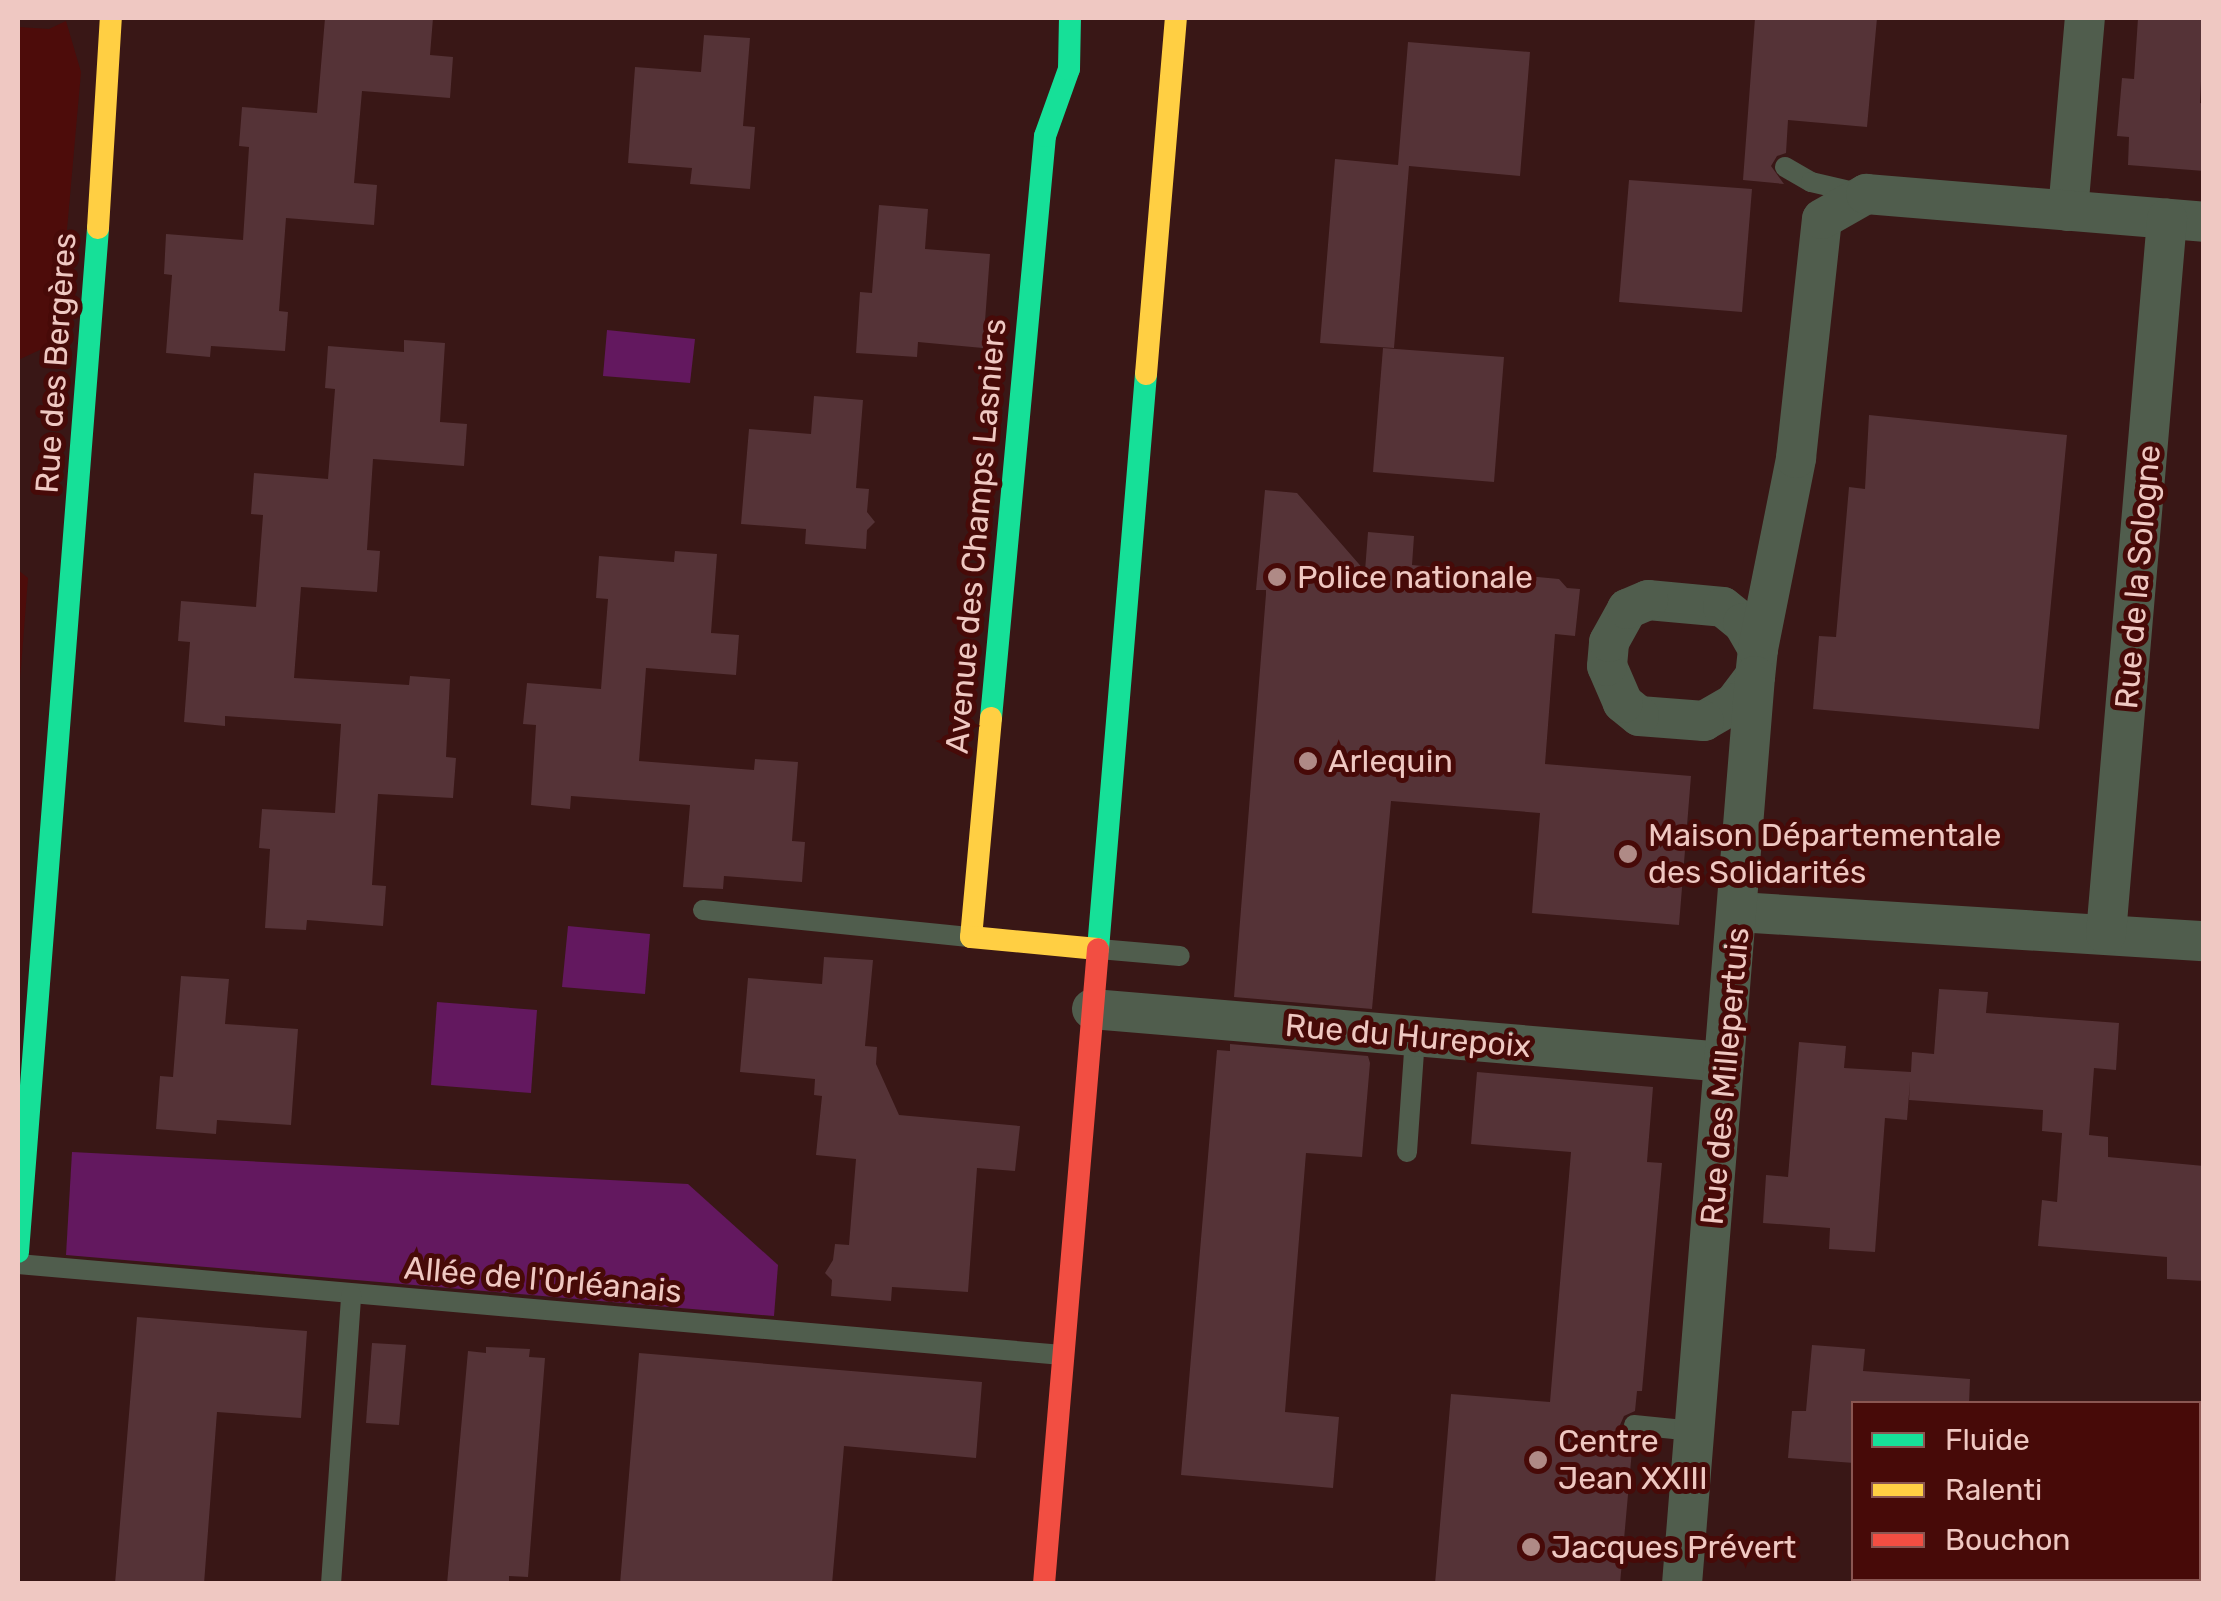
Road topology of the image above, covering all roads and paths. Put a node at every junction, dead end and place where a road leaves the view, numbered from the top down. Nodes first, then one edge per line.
1 (112, 18) edge
2 (1070, 18) edge
3 (1176, 18) edge
4 (2085, 18) edge
5 (1785, 168) dead end
6 (1866, 194) junction
7 (2068, 211) junction
8 (2185, 221) edge
9 (703, 910) dead end
10 (1738, 912) junction
11 (31, 928) edge
12 (2106, 934) junction
13 (971, 937) junction
14 (2204, 940) edge
15 (1097, 948) junction
16 (1180, 956) dead end
17 (1092, 1008) junction
18 (1415, 1037) junction
19 (1724, 1062) junction
20 (1407, 1152) dead end
21 (18, 1252) edge
22 (18, 1264) edge
23 (351, 1295) junction
24 (1064, 1355) junction
25 (1634, 1425) dead end
26 (1694, 1431) junction
27 (330, 1584) edge
28 (1044, 1584) edge
29 (1682, 1584) edge

1 - 11 street, Rue des Bergères
2 - 13 street, Avenue des Champs Lasniers
3 - 15 street
4 - 7 street
5 - 6 lane
6 - 7 street
6 - 10 street
7 - 8 street
8 - 12 street, Rue de la Sologne
9 - 13 lane
10 - 12 street, Rue des Millepertuis
10 - 19 street, Rue des Millepertuis
11 - 21 street, Rue des Bergères
12 - 14 street, Rue des Millepertuis
13 - 15 street
15 - 16 lane
15 - 17 street
17 - 18 street, Rue du Hurepoix
17 - 24 street
18 - 19 street, Rue du Hurepoix
18 - 20 lane
19 - 26 street, Rue des Millepertuis
22 - 23 lane, Allée de l'Orléanais
23 - 24 lane, Allée de l'Orléanais
23 - 27 lane
24 - 28 street
25 - 26 lane
26 - 29 street, Rue des Millepertuis

